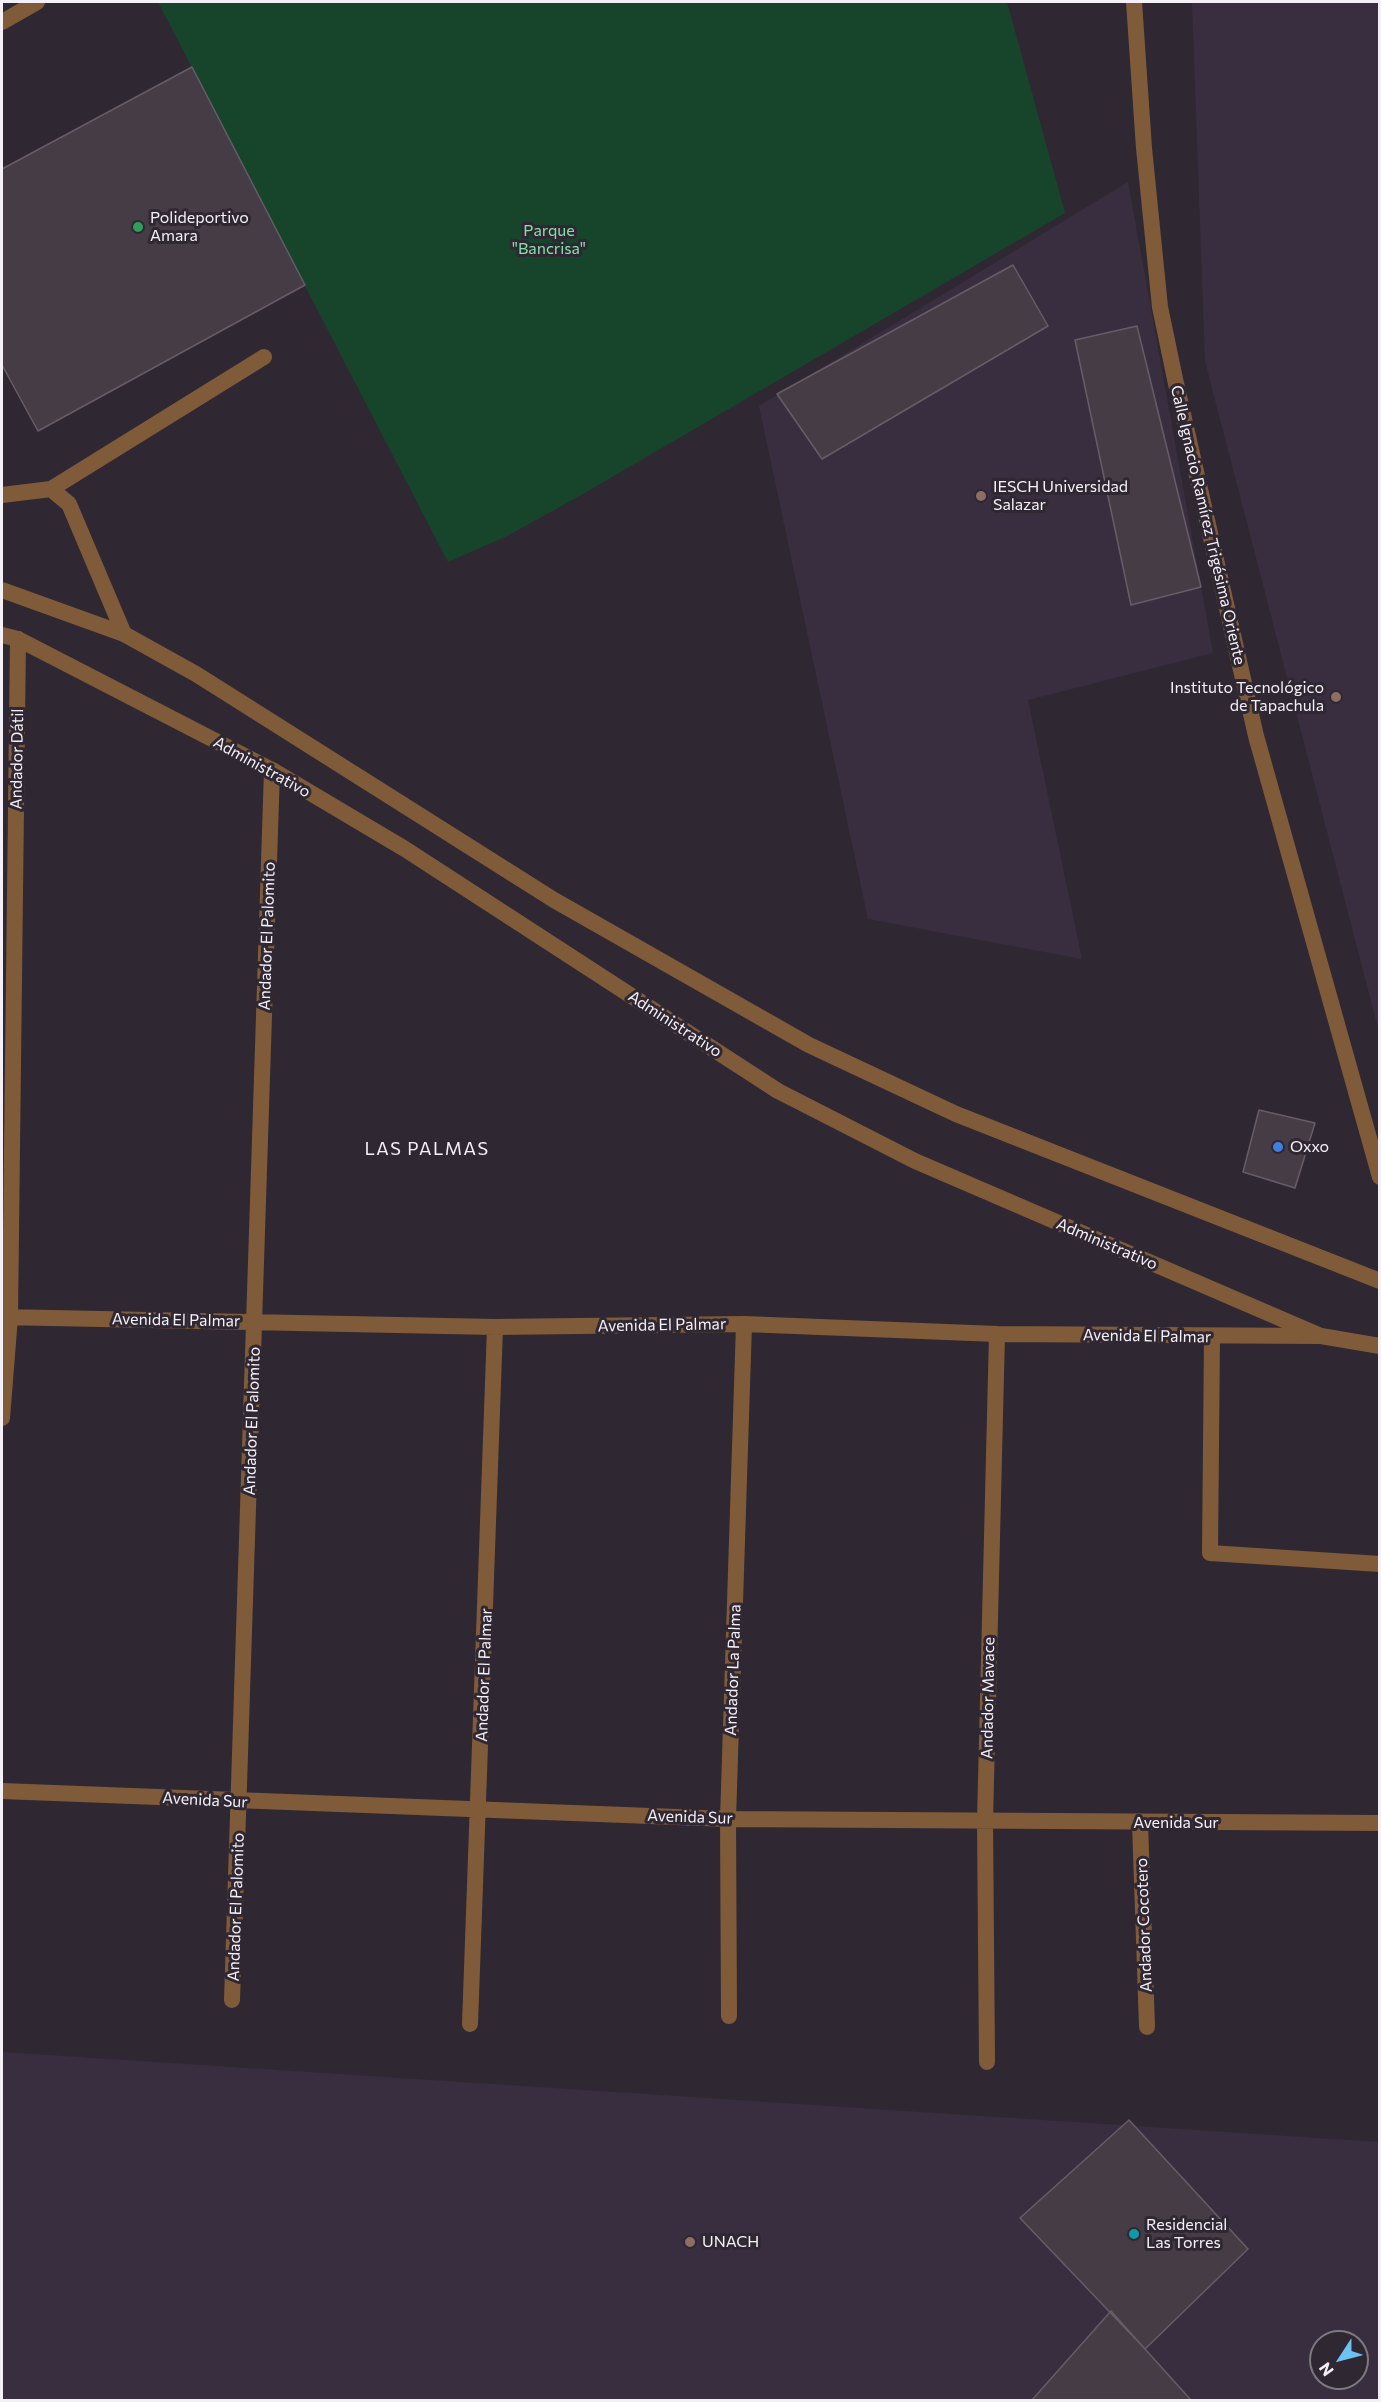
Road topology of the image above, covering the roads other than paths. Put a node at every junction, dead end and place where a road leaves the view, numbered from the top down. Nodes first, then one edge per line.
1 (37, 2) edge
2 (1134, 2) edge
3 (2, 22) edge
4 (264, 357) dead end
5 (51, 489) junction
6 (2, 495) edge
7 (2, 590) edge
8 (123, 634) junction
9 (10, 637) edge
10 (272, 770) junction
11 (9, 807) edge
12 (7, 1051) edge
13 (1380, 1177) edge
14 (1380, 1281) edge
15 (6, 1317) edge
16 (255, 1322) junction
17 (744, 1324) junction
18 (495, 1327) junction
19 (997, 1334) junction
20 (1322, 1335) junction
21 (1212, 1336) junction
22 (1380, 1346) edge
23 (2, 1418) edge
24 (1380, 1564) edge
25 (2, 1791) edge
26 (240, 1802) junction
27 (479, 1810) junction
28 (728, 1819) junction
29 (985, 1821) junction
30 (1140, 1823) junction
31 (1380, 1823) edge
32 (232, 2000) dead end
33 (729, 2016) dead end
34 (470, 2024) dead end
35 (1147, 2027) dead end
36 (987, 2062) dead end

1 - 3 street
2 - 13 street, Calle Ignacio Ramírez Trigésima Oriente
4 - 5 street
5 - 6 street
5 - 8 street
7 - 8 street
8 - 14 street
9 - 10 street, Administrativo
9 - 11 street, Andador Dátil
10 - 16 street, Andador El Palomito
10 - 20 street, Administrativo
11 - 12 street, Andador Dátil
12 - 15 street, Andador Dátil
15 - 16 street, Avenida El Palmar
15 - 23 street, Andador Dátil
16 - 18 street, Avenida El Palmar
16 - 26 street, Andador El Palomito
17 - 18 street, Avenida El Palmar
17 - 19 street, Avenida El Palmar
17 - 28 street, Andador La Palma
18 - 27 street, Andador El Palmar
19 - 21 street, Avenida El Palmar
19 - 29 street, Andador Mavace
20 - 21 street, Avenida El Palmar
20 - 22 street, Administrativo
21 - 24 street
25 - 26 street, Avenida Sur
26 - 27 street, Avenida Sur
26 - 32 street, Andador El Palomito
27 - 28 street, Avenida Sur
27 - 34 street, Andador El Palmar
28 - 29 street, Avenida Sur
28 - 33 street, Andador La Palma
29 - 30 street, Avenida Sur
29 - 36 street, Andador Mavace
30 - 31 street, Avenida Sur
30 - 35 street, Andador Cocotero

